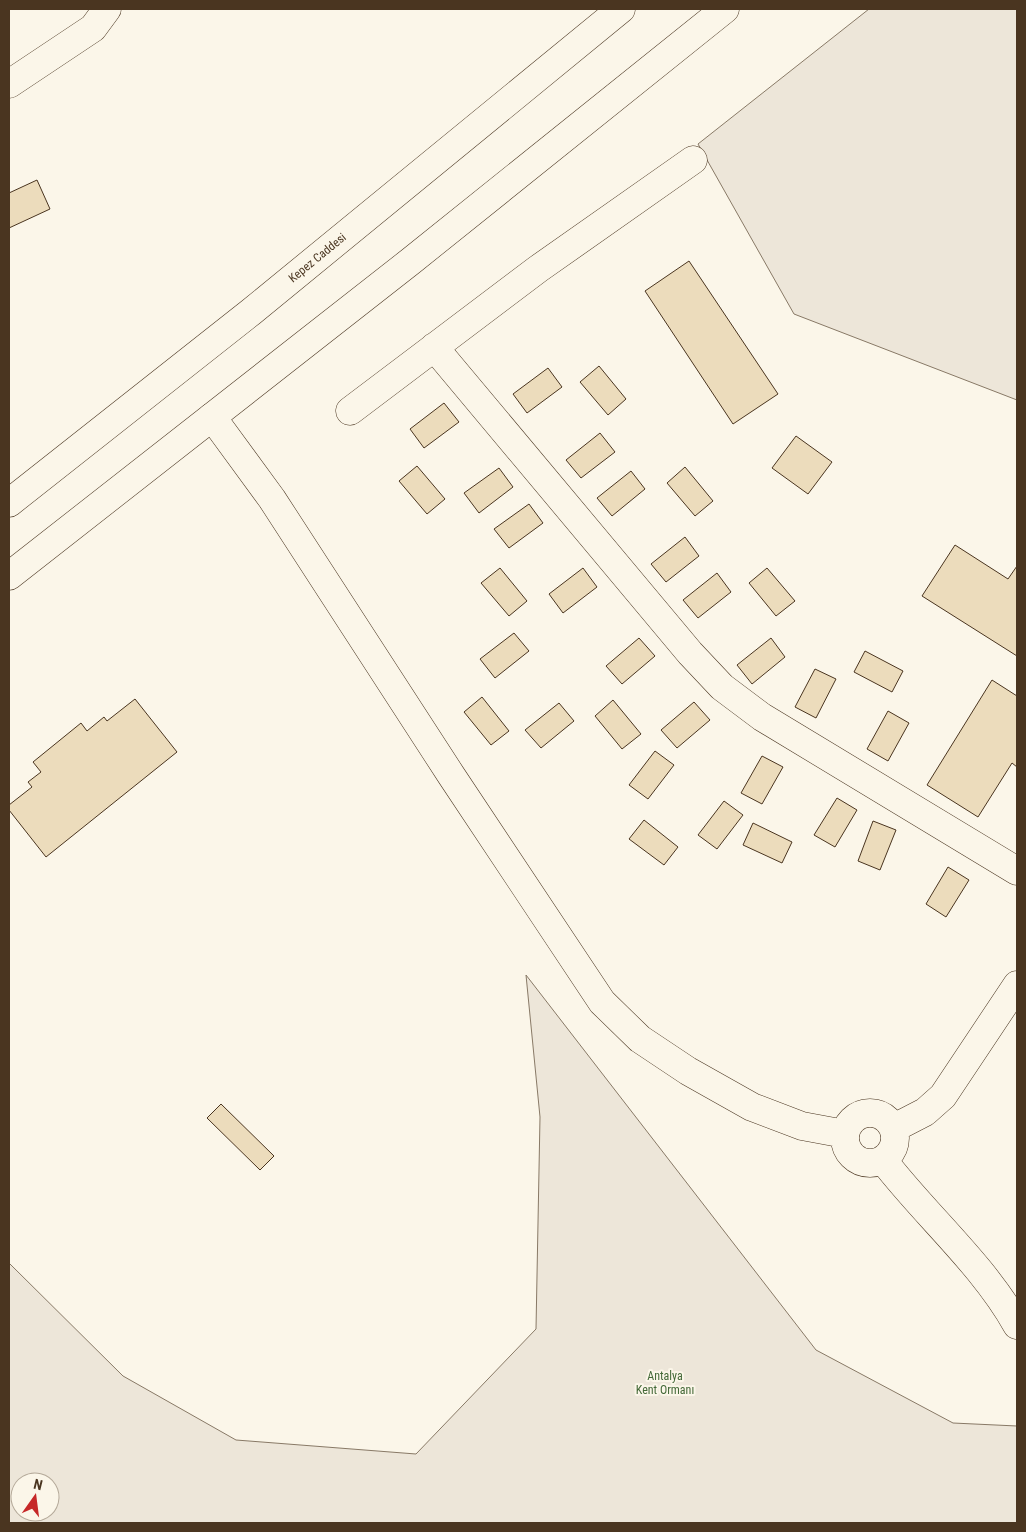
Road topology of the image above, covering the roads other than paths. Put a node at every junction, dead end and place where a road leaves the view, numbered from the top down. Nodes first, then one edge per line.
1 (107, 9) edge
2 (621, 9) edge
3 (725, 9) edge
4 (9, 84) edge
5 (693, 160) dead end
6 (434, 348) junction
7 (350, 411) dead end
8 (212, 417) junction
9 (9, 503) edge
10 (9, 576) edge
11 (1017, 870) edge
12 (1016, 988) edge
13 (894, 1128) junction
14 (845, 1134) junction
15 (883, 1160) junction
16 (1017, 1325) edge

1 - 4 main road
2 - 9 main road, Kepez Caddesi
3 - 8 main road
5 - 6 main road
6 - 7 main road
6 - 11 main road
8 - 10 main road
8 - 14 main road
12 - 13 main road
13 - 14 main road
13 - 15 main road
14 - 15 main road
15 - 16 main road

